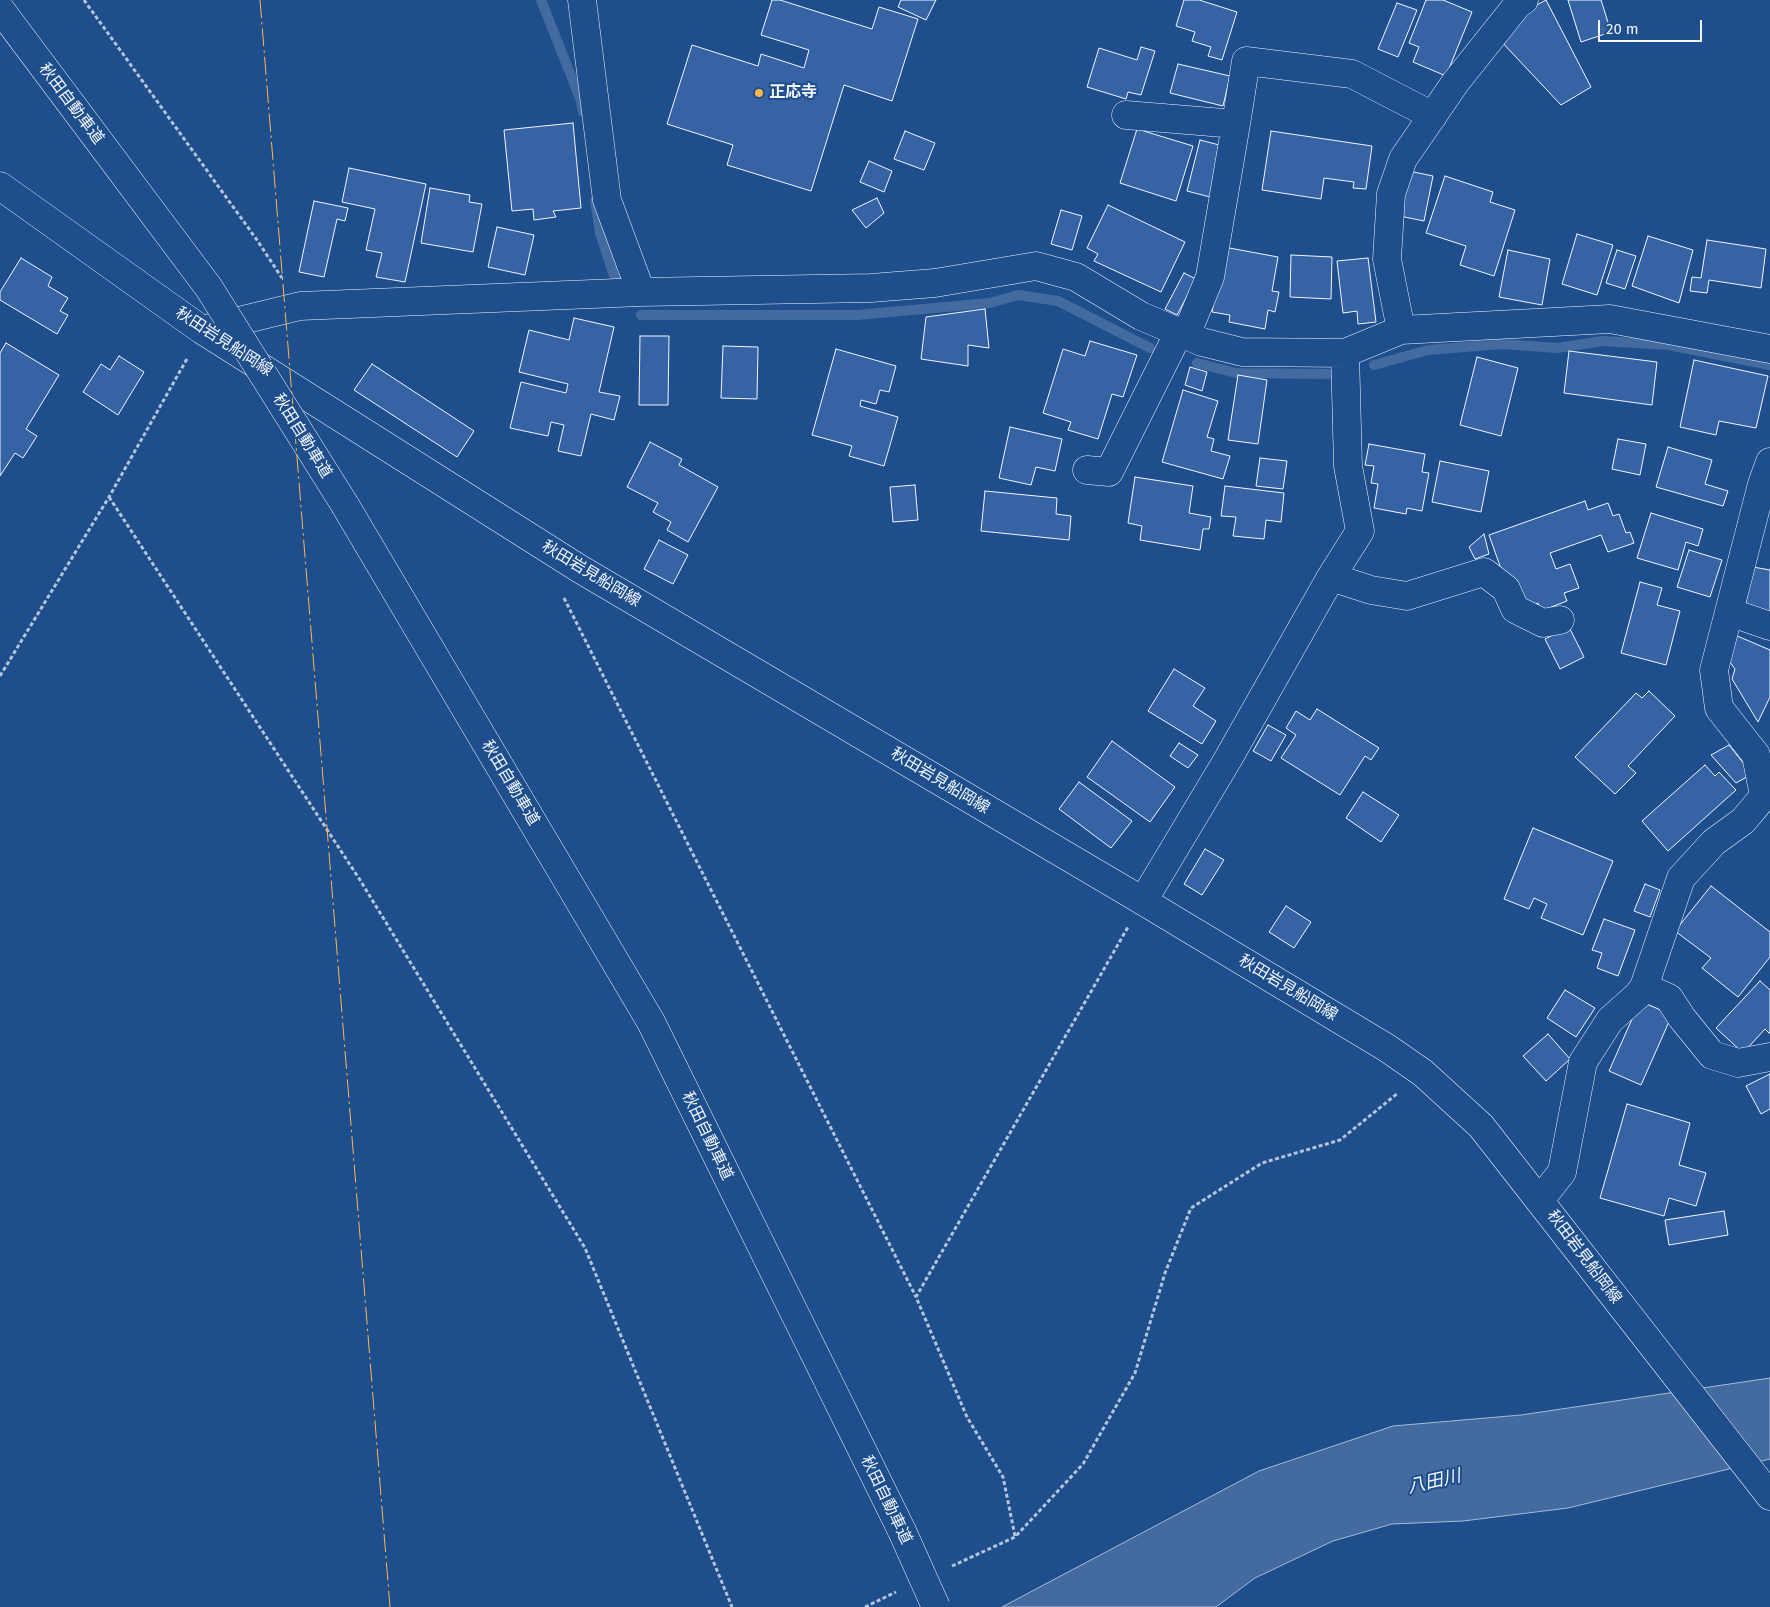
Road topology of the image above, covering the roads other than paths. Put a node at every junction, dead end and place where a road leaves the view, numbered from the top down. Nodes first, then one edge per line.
1 (582, 0) edge
2 (1519, 1) edge
3 (0, 9) edge
4 (1126, 115) dead end
5 (1433, 116) junction
6 (1236, 124) junction
7 (0, 186) edge
8 (641, 292) junction
9 (202, 330) junction
10 (1401, 330) junction
11 (1182, 333) junction
12 (1770, 349) edge
13 (1345, 353) junction
14 (1770, 462) edge
15 (1087, 470) dead end
16 (1331, 576) junction
17 (1729, 612) junction
18 (1560, 620) dead end
19 (1770, 626) edge
20 (1143, 901) junction
21 (1644, 987) junction
22 (1770, 1057) edge
23 (1540, 1200) junction
24 (1767, 1493) edge
25 (936, 1607) edge

1 - 8 main road
2 - 5 main road
3 - 25 main road, 秋田自動車道, bridge
4 - 6 main road
5 - 6 main road
5 - 10 main road
6 - 11 main road
7 - 9 main road, 秋田岩見船岡線
8 - 9 main road
8 - 11 main road
9 - 20 main road, 秋田岩見船岡線
10 - 12 main road
10 - 13 main road
11 - 13 main road
11 - 15 main road
13 - 16 main road
14 - 17 main road
16 - 18 main road
16 - 20 main road
17 - 19 main road
17 - 21 main road
20 - 23 main road, 秋田岩見船岡線
21 - 22 main road
21 - 23 main road
23 - 24 main road, 秋田岩見船岡線

